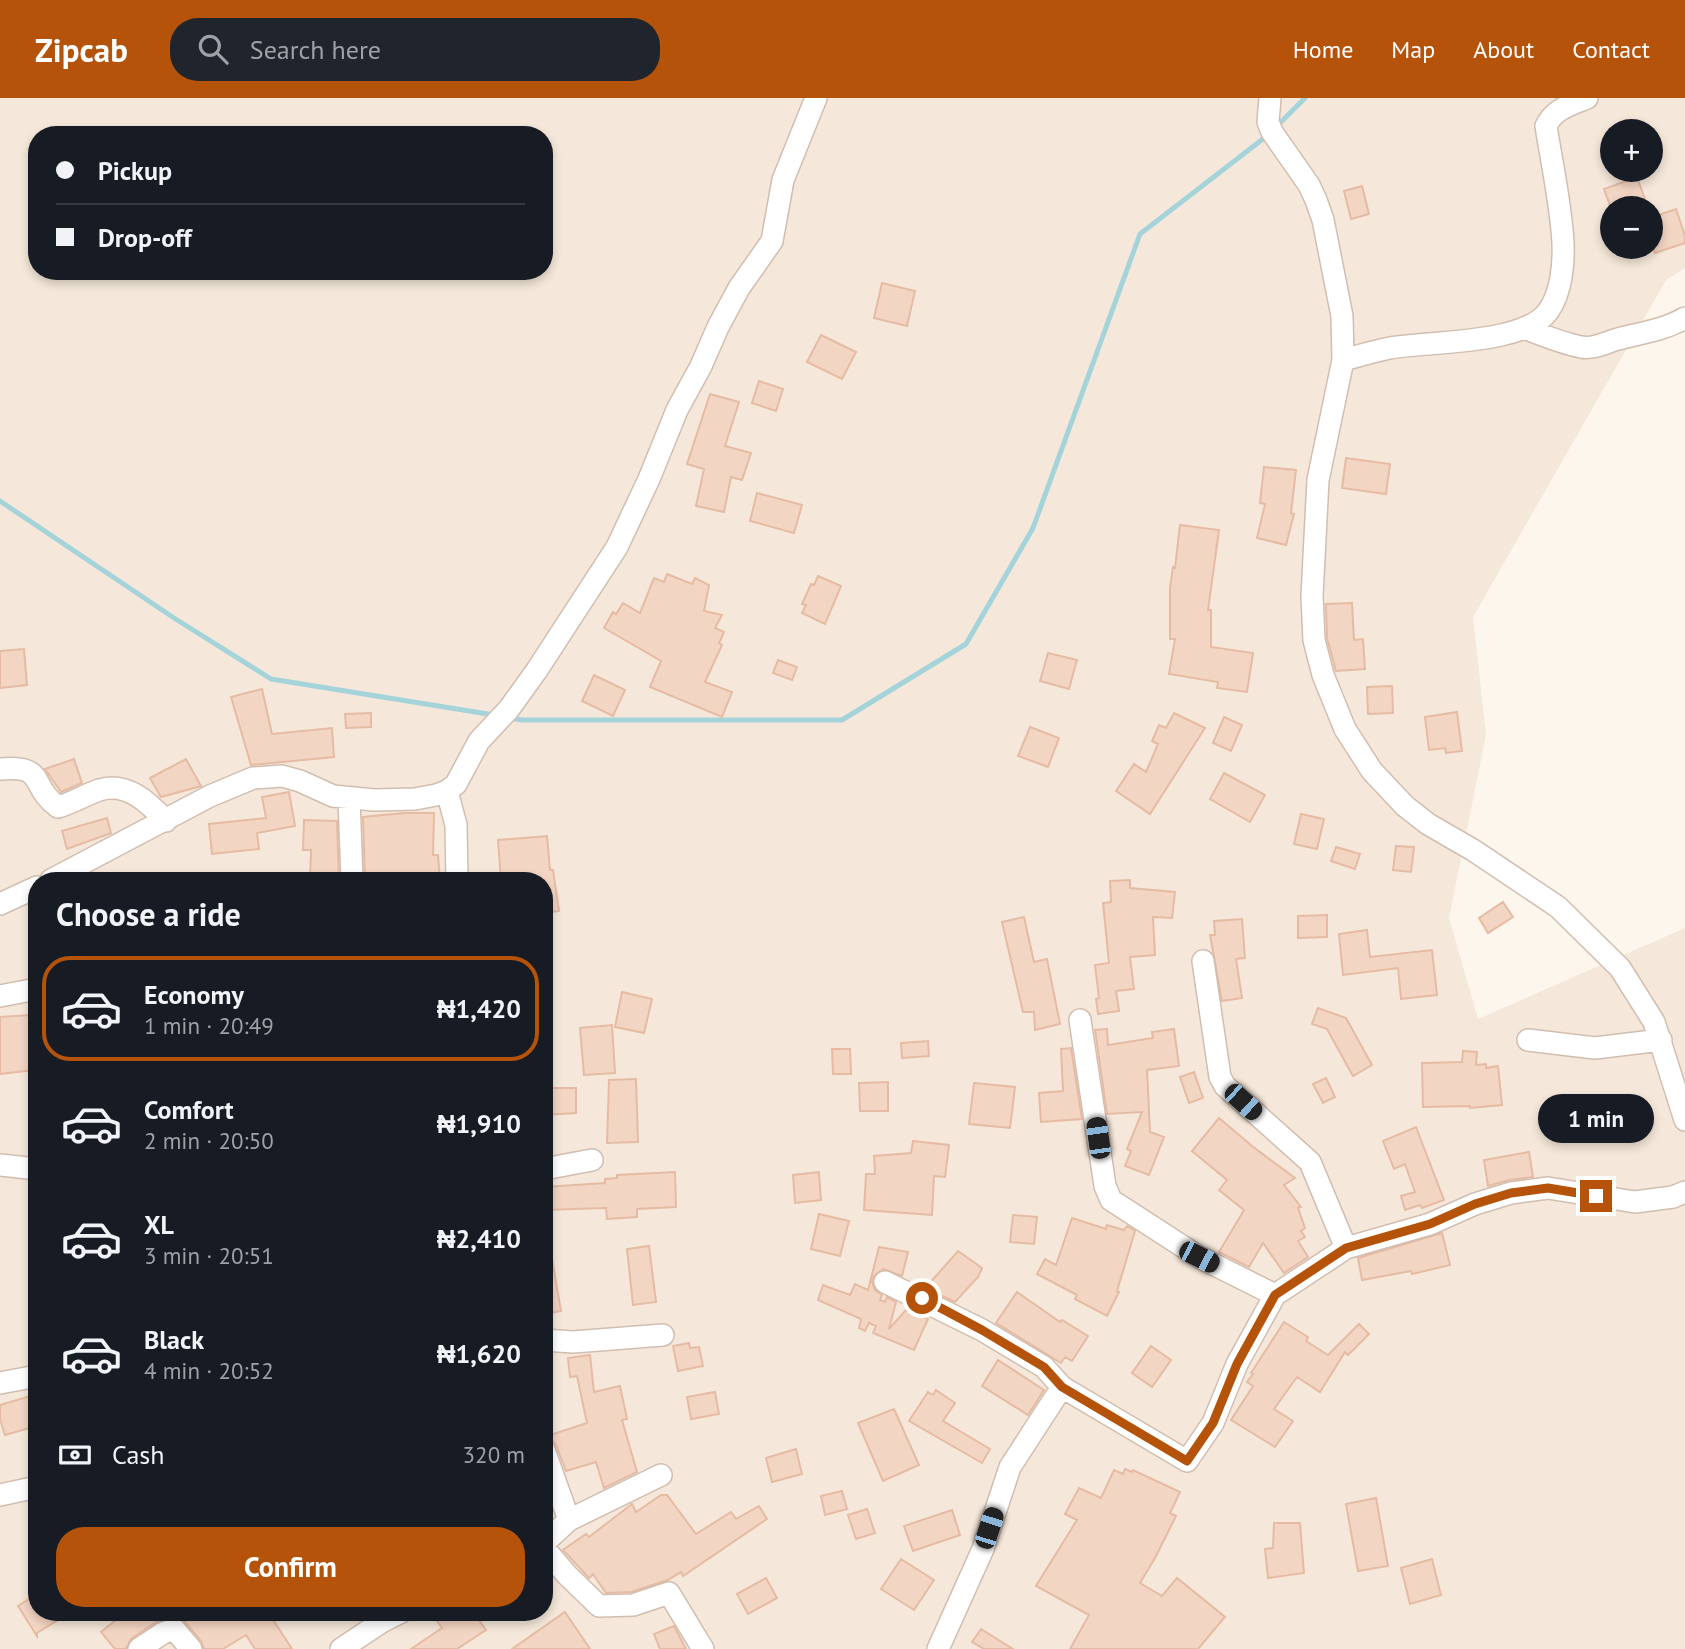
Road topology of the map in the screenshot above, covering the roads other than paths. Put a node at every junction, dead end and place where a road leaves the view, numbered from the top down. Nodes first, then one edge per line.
1 (816, 98) edge
2 (1270, 98) edge
3 (1587, 98) edge
4 (1685, 318) edge
5 (1524, 328) junction
6 (1343, 360) junction
7 (0, 769) edge
8 (447, 791) junction
9 (349, 798) junction
10 (166, 821) junction
11 (67, 872) edge
12 (352, 872) edge
13 (457, 872) edge
14 (28, 891) edge
15 (0, 904) edge
16 (1203, 961) dead end
17 (28, 991) edge
18 (0, 996) edge
19 (1080, 1020) dead end
20 (1528, 1040) dead end
21 (1661, 1040) junction
22 (1685, 1120) edge
23 (592, 1160) dead end
24 (0, 1165) edge
25 (553, 1167) edge
26 (28, 1168) edge
27 (1685, 1192) edge
28 (1346, 1248) junction
29 (885, 1282) dead end
30 (1275, 1295) junction
31 (663, 1335) dead end
32 (553, 1341) edge
33 (28, 1378) edge
34 (0, 1383) edge
35 (1062, 1387) junction
36 (553, 1475) edge
37 (661, 1475) dead end
38 (28, 1489) edge
39 (0, 1495) edge
40 (569, 1520) junction
41 (553, 1536) edge
42 (553, 1557) edge
43 (383, 1621) edge
44 (139, 1649) edge
45 (191, 1649) edge
46 (341, 1649) edge
47 (703, 1649) edge
48 (939, 1649) edge

1 - 8 street
2 - 6 street
3 - 5 street
4 - 5 street
5 - 6 street
6 - 21 street
7 - 10 street
8 - 9 street
8 - 13 street
9 - 10 street
9 - 12 street
10 - 11 street
14 - 15 street
16 - 28 street
17 - 18 street
19 - 30 street
20 - 21 street
21 - 22 street
23 - 25 street
24 - 26 street
27 - 28 street
28 - 30 street
29 - 35 street
30 - 35 street
31 - 32 street
33 - 34 street
35 - 48 street
36 - 40 street
37 - 40 street
38 - 39 street
40 - 41 street
42 - 47 street
43 - 46 street
44 - 45 street

